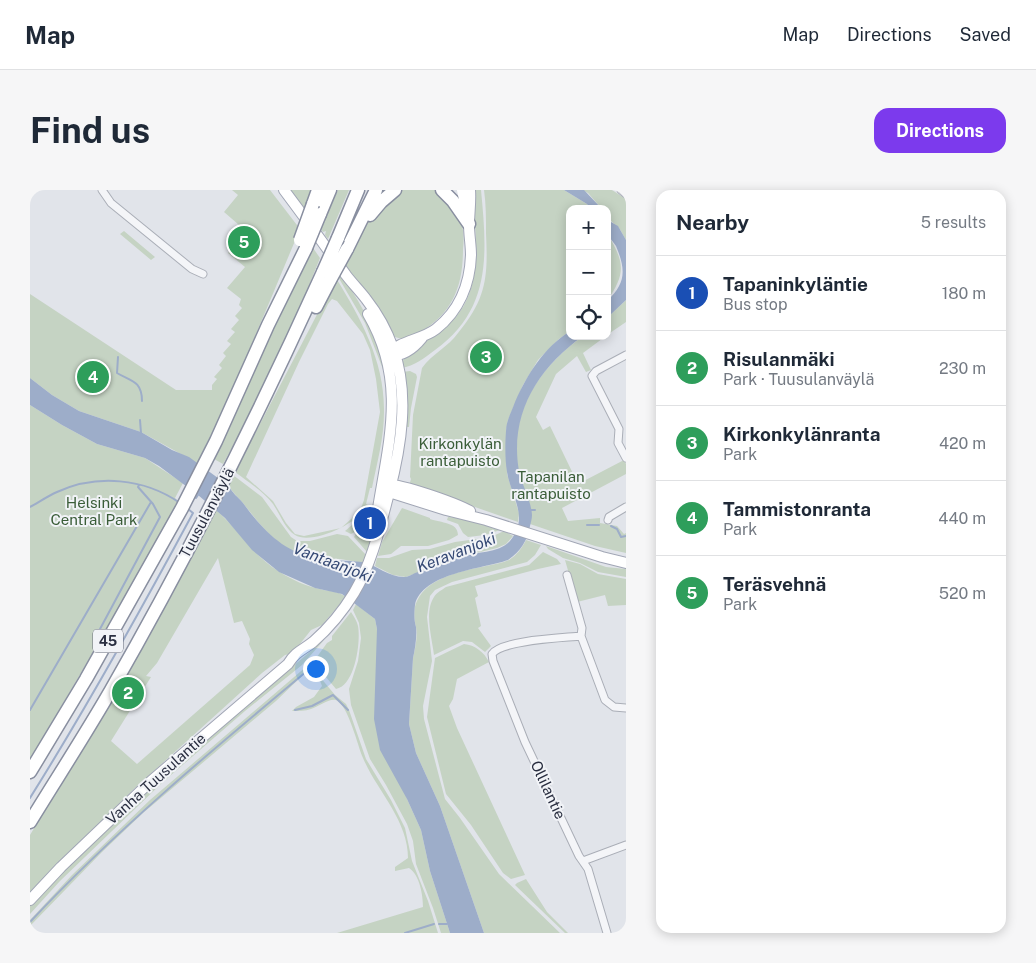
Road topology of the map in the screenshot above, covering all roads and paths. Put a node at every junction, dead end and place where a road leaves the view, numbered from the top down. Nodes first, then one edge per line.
1 (102, 190) edge
2 (284, 190) edge
3 (318, 190) edge
4 (330, 190) edge
5 (358, 190) edge
6 (376, 190) edge
7 (395, 190) edge
8 (442, 190) edge
9 (462, 190) edge
10 (470, 190) edge
11 (621, 190) edge
12 (626, 194) edge
13 (317, 209) junction
14 (469, 224) junction
15 (355, 235) junction
16 (203, 274) dead end
17 (326, 276) junction
18 (392, 354) junction
19 (626, 355) edge
20 (622, 433) edge
21 (626, 458) edge
22 (387, 487) junction
23 (626, 507) edge
24 (608, 520) dead end
25 (626, 563) edge
26 (566, 575) dead end
27 (581, 636) junction
28 (626, 708) edge
29 (30, 772) edge
30 (30, 822) edge
31 (626, 845) edge
32 (583, 860) junction
33 (30, 900) edge
34 (607, 933) edge

1 - 16 street
2 - 18 main road, Vanha Tuusulantie
3 - 13 highway
4 - 13 highway, Tuusulanväylä / 45
5 - 17 highway, Tuusulanväylä / 45, bridge
6 - 15 highway
7 - 15 highway
8 - 14 highway
9 - 14 main road
10 - 14 main road
11 - 12 street
13 - 29 highway, Tuusulanväylä / 45, bridge
14 - 18 main road
15 - 17 highway, bridge
17 - 30 highway, Tuusulanväylä / 45
18 - 22 main road, Vanha Tuusulantie
19 - 20 street
20 - 21 street
22 - 25 main road
22 - 33 main road, Vanha Tuusulantie
23 - 24 street
26 - 27 street
27 - 28 street
27 - 32 street, Ollilantie
31 - 32 street
32 - 34 street, Ollilantie

